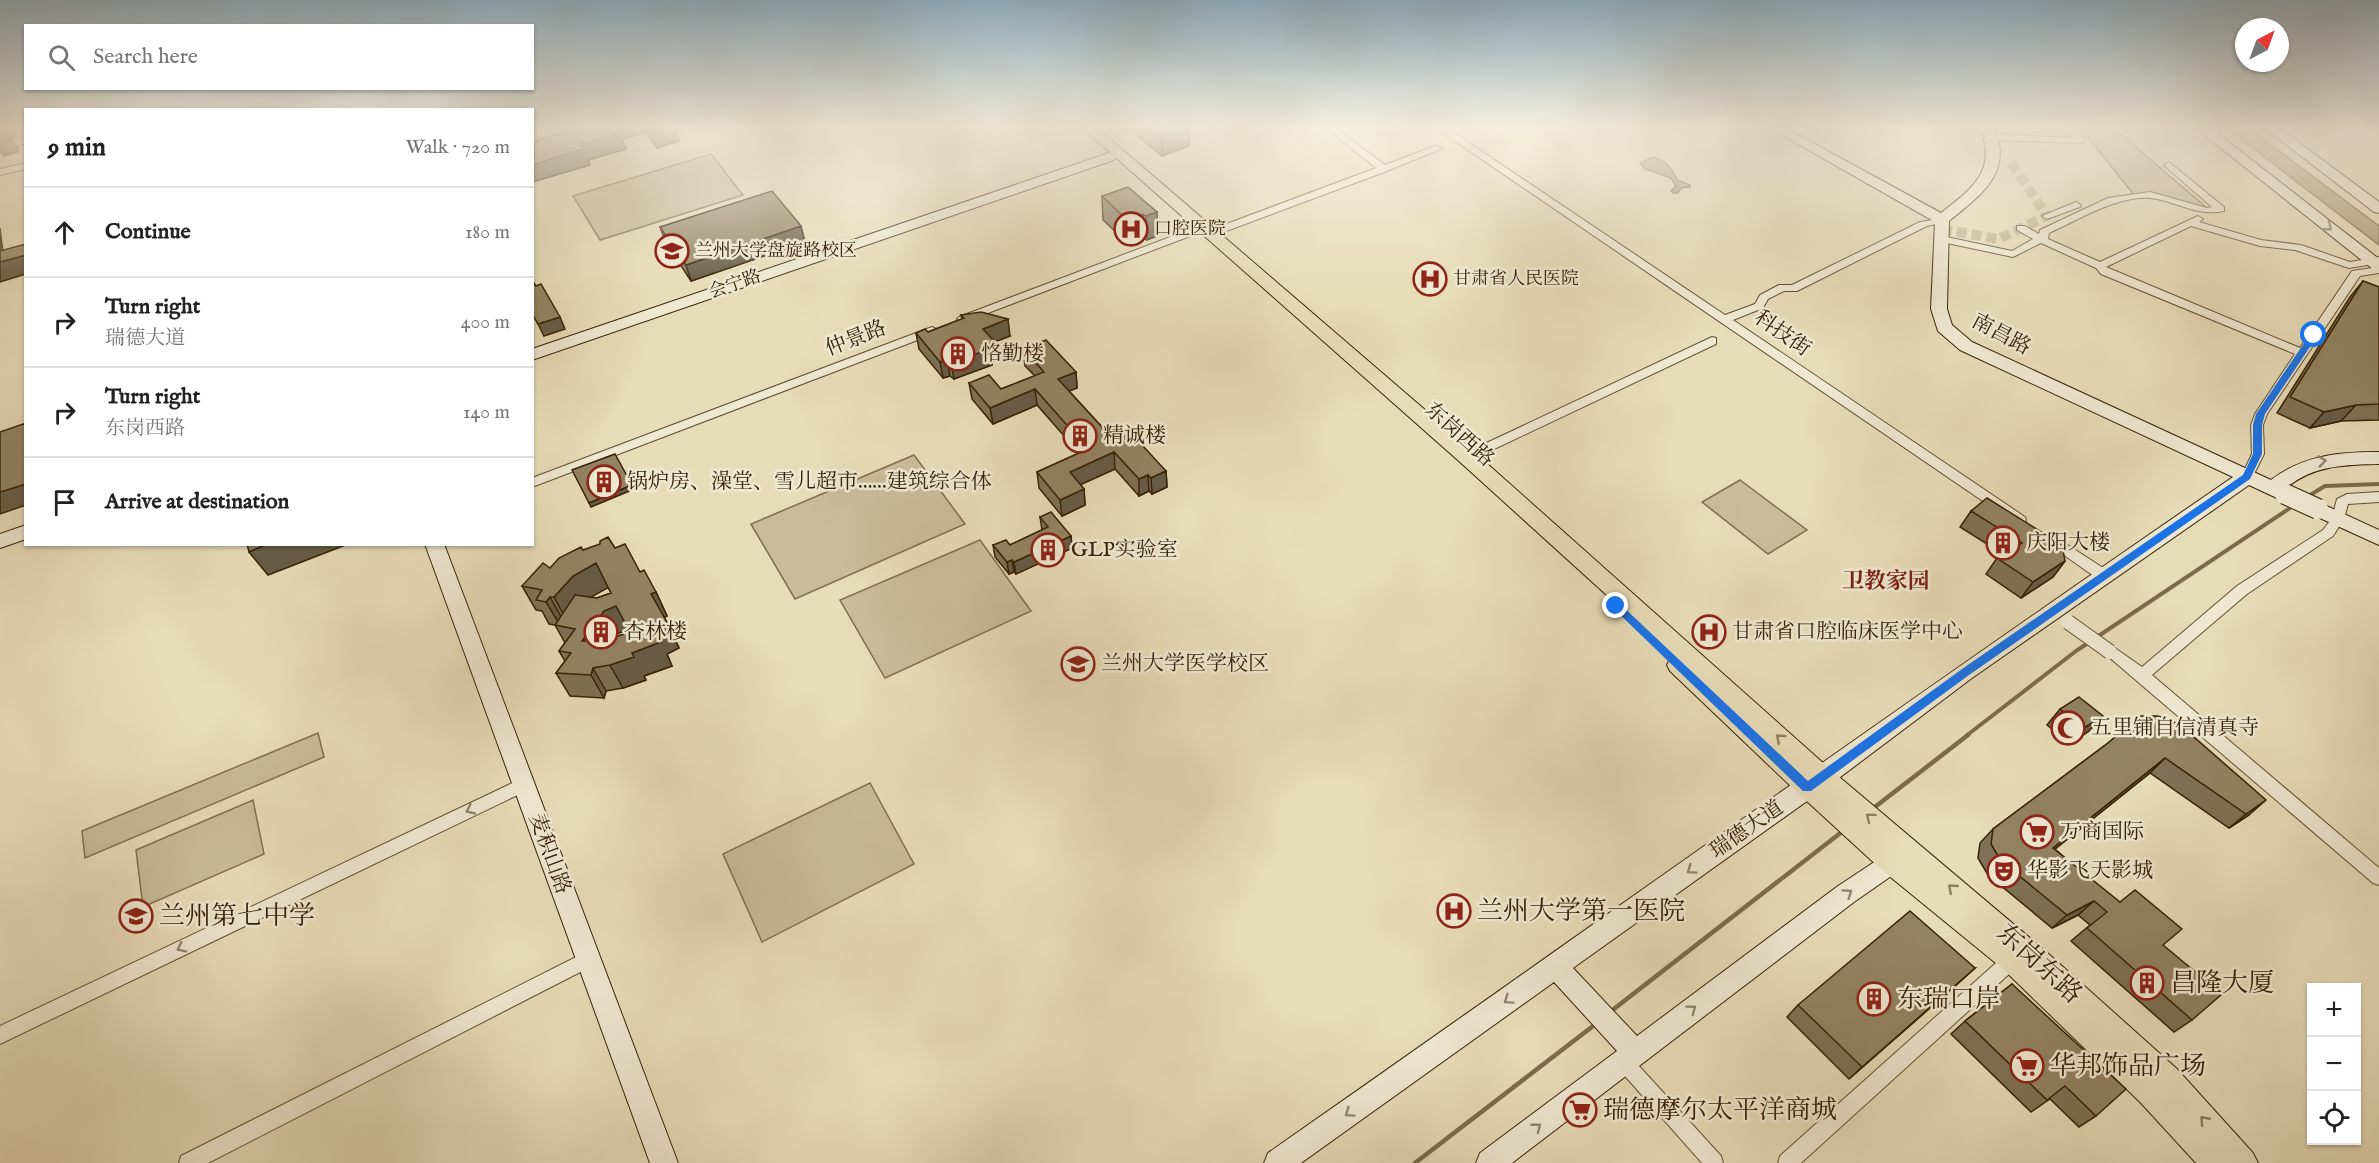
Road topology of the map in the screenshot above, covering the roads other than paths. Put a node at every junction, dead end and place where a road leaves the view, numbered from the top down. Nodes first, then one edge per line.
1 (1041, 180) edge
2 (1137, 180) edge
3 (1145, 180) edge
4 (1352, 180) edge
5 (1519, 180) edge
6 (1871, 180) edge
7 (1984, 180) edge
8 (2187, 180) edge
9 (2269, 180) edge
10 (2341, 180) edge
11 (2076, 205) dead end
12 (2379, 209) edge
13 (2047, 216) dead end
14 (2204, 216) dead end
15 (1942, 220) junction
16 (2190, 223) junction
17 (2021, 228) dead end
18 (1201, 233) junction
19 (1942, 239) junction
20 (2040, 239) junction
21 (2377, 265) edge
22 (2103, 269) junction
23 (1726, 319) junction
24 (1712, 341) dead end
25 (2302, 353) junction
26 (534, 354) edge
27 (1467, 457) junction
28 (2379, 458) edge
29 (2247, 477) junction
30 (534, 482) edge
31 (2279, 491) junction
32 (2379, 497) edge
33 (2338, 519) junction
34 (24, 533) edge
35 (2379, 538) edge
36 (0, 541) edge
37 (435, 546) edge
38 (2103, 575) junction
39 (2061, 616) junction
40 (2142, 675) junction
41 (1815, 782) junction
42 (523, 785) junction
43 (1893, 849) junction
44 (2379, 878) edge
45 (588, 959) junction
46 (2012, 960) junction
47 (1556, 966) junction
48 (0, 1035) edge
49 (1626, 1049) junction
50 (188, 1163) edge
51 (664, 1163) edge
52 (1278, 1163) edge
53 (1490, 1163) edge
54 (1714, 1163) edge
55 (1787, 1163) edge
56 (2216, 1163) edge
57 (2243, 1163) edge

1 - 26 street, 会宁路
2 - 18 main road, 东岗西路
3 - 18 main road, 东岗西路
4 - 18 street, 仲景路
5 - 23 street, 科技街
6 - 15 street
7 - 15 street
8 - 20 street
9 -> 21 street
10 - 12 street
11 - 13 street
14 - 16 street
15 - 19 street, 南昌路
15 - 23 street
16 - 21 street
16 - 22 street
17 - 20 street
18 - 27 main road, 东岗西路
18 - 30 street, 仲景路
18 - 41 main road, 东岗西路
19 - 20 street
19 - 29 street, 南昌路
20 - 22 street
21 - 25 street
22 - 25 street
23 - 38 street, 科技街
24 - 27 street
25 - 29 street
41 -> 27 main road, 东岗西路
31 -> 28 street
29 - 31 street, 南昌路
29 - 38 street, 瑞德大道
31 - 33 street, 南昌路, bridge
32 - 33 street
33 - 35 street, 南昌路
33 - 40 street
34 - 36 street
37 - 42 street, 麦积山路
38 - 39 street, 瑞德大道
39 - 40 street, bridge
39 - 41 street, 瑞德大道
40 - 44 street
41 - 43 main road, 东岗东路
41 -> 47 street, 瑞德大道
42 - 45 street, 麦积山路
42 -> 48 street
43 - 46 main road, 东岗东路
49 -> 43 street
57 -> 43 main road, 东岗东路
45 - 50 street
45 - 51 street, 麦积山路
46 - 55 street
46 - 56 main road, 东岗东路
47 - 49 street
47 -> 52 street, 瑞德大道
53 -> 49 street
49 - 54 street

